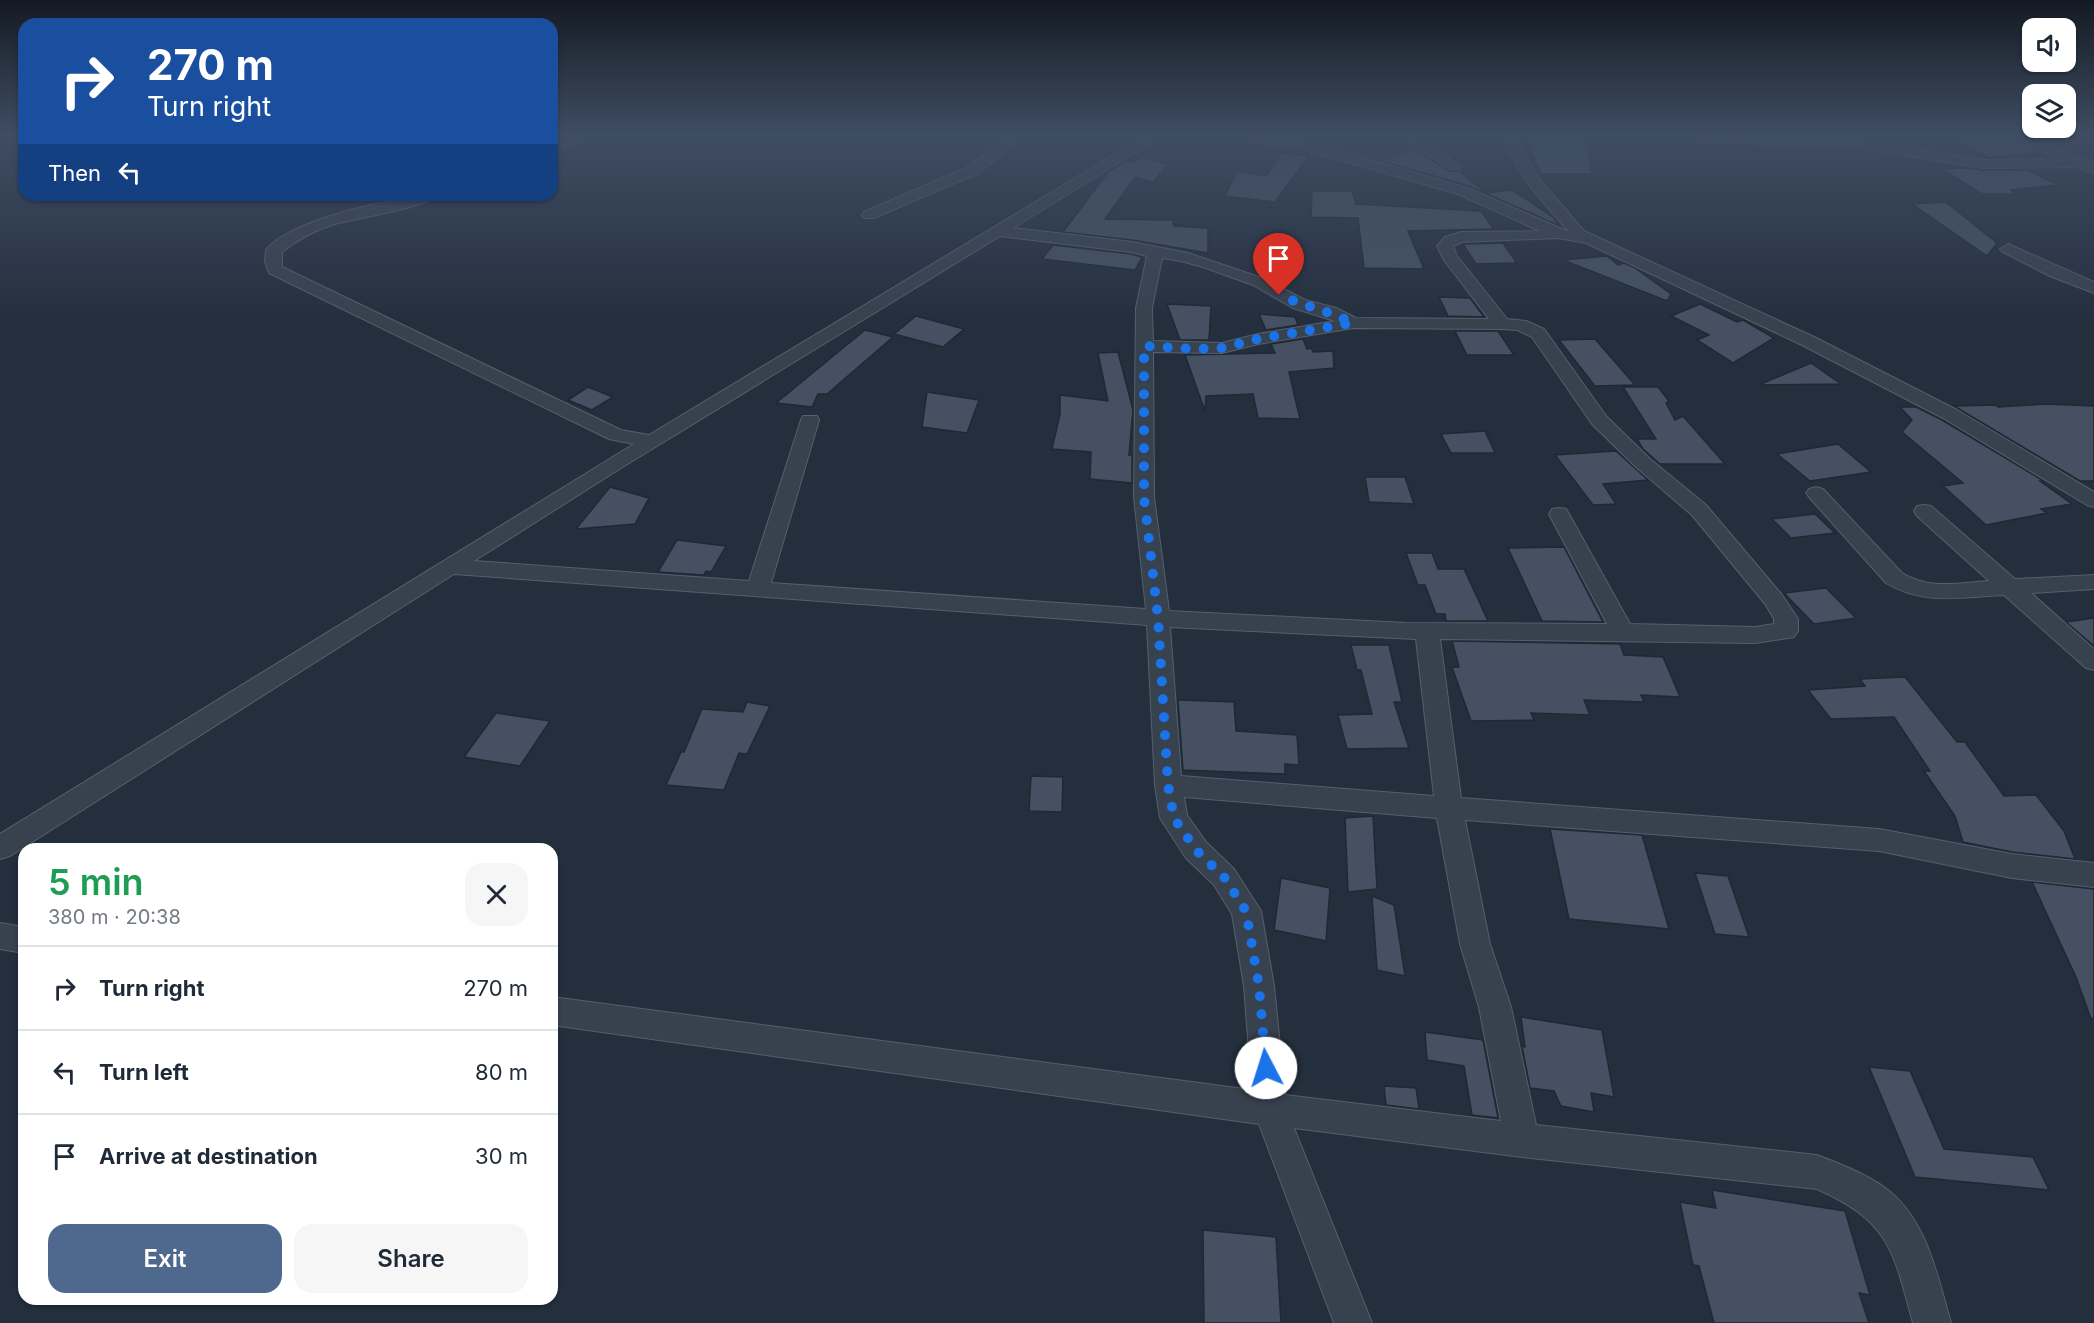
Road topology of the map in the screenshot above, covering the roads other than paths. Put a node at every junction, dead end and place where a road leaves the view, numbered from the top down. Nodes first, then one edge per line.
1 (912, 197) edge
2 (1053, 197) edge
3 (1476, 197) edge
4 (1547, 197) edge
5 (407, 201) edge
6 (869, 215) dead end
7 (997, 231) junction
8 (1562, 235) junction
9 (1593, 240) junction
10 (2008, 249) dead end
11 (1155, 253) junction
12 (2094, 288) edge
13 (1353, 323) junction
14 (1502, 324) junction
15 (1144, 346) junction
16 (810, 420) dead end
17 (616, 435) junction
18 (653, 441) junction
19 (615, 464) junction
20 (1816, 493) dead end
21 (2094, 501) edge
22 (1924, 511) dead end
23 (1559, 514) dead end
24 (451, 567) junction
25 (2094, 582) edge
26 (2011, 587) junction
27 (758, 589) junction
28 (1158, 618) junction
29 (1427, 631) junction
30 (1623, 632) junction
31 (2094, 662) edge
32 (1168, 785) junction
33 (1449, 808) junction
34 (0, 848) edge
35 (2094, 875) edge
36 (0, 936) edge
37 (18, 939) edge
38 (558, 1012) edge
39 (1270, 1109) junction
40 (1522, 1140) junction
41 (1353, 1323) edge
42 (1932, 1323) edge

1 - 6 street
2 - 7 street
3 - 8 street
4 - 9 street
5 - 17 street
7 - 11 street
7 - 18 street
8 - 9 street
8 - 14 street
9 - 21 street
10 - 12 street
11 - 13 street
11 - 15 street
13 - 14 street
13 - 15 street
14 - 30 street
15 - 28 street
16 - 27 street
17 - 18 street
17 - 19 street
18 - 19 street
19 - 24 street
20 - 26 street
22 - 26 street
23 - 30 street
24 - 27 street
24 - 34 street
25 - 26 street
26 - 31 street
27 - 28 street
28 - 29 street
28 - 32 street
29 - 30 street
29 - 33 street
32 - 33 street
32 - 39 street
33 - 35 street
33 - 40 street
36 - 37 street
38 - 39 street
39 - 40 street
39 - 41 street
40 - 42 street

